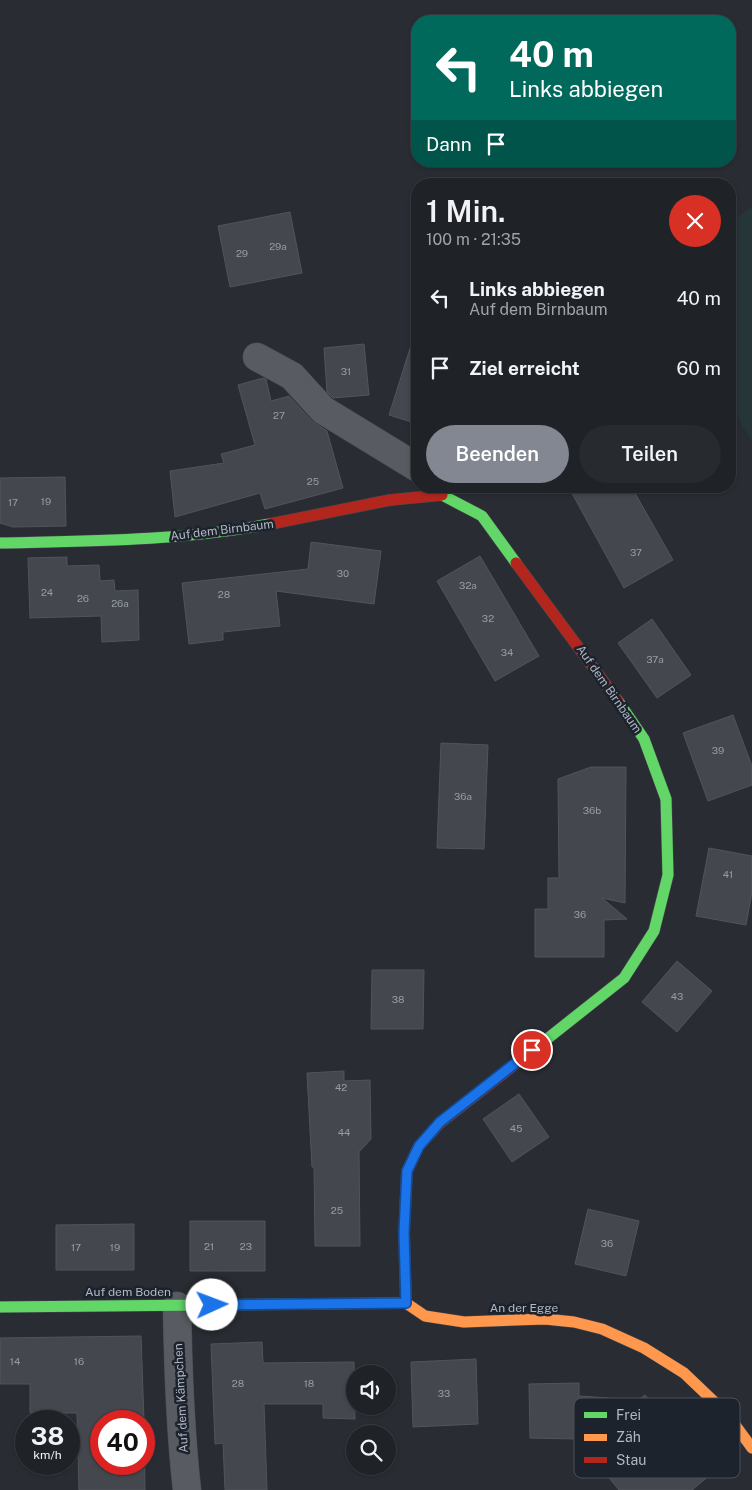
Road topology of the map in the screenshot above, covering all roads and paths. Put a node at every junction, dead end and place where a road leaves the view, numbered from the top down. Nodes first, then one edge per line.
1 (257, 357) dead end
2 (411, 464) edge
3 (427, 493) edge
4 (442, 493) edge
5 (0, 543) edge
6 (406, 1303) junction
7 (177, 1306) junction
8 (0, 1307) edge
9 (710, 1398) edge
10 (740, 1432) edge
11 (752, 1448) edge
12 (188, 1490) edge

1 - 2 street
3 - 5 street, Auf dem Birnbaum
4 - 6 street, Auf dem Birnbaum
6 - 7 street, Auf dem Boden
6 - 9 street, An der Egge
7 - 8 street, Auf dem Boden
7 - 12 street, Auf dem Kämpchen
10 - 11 street, An der Egge

